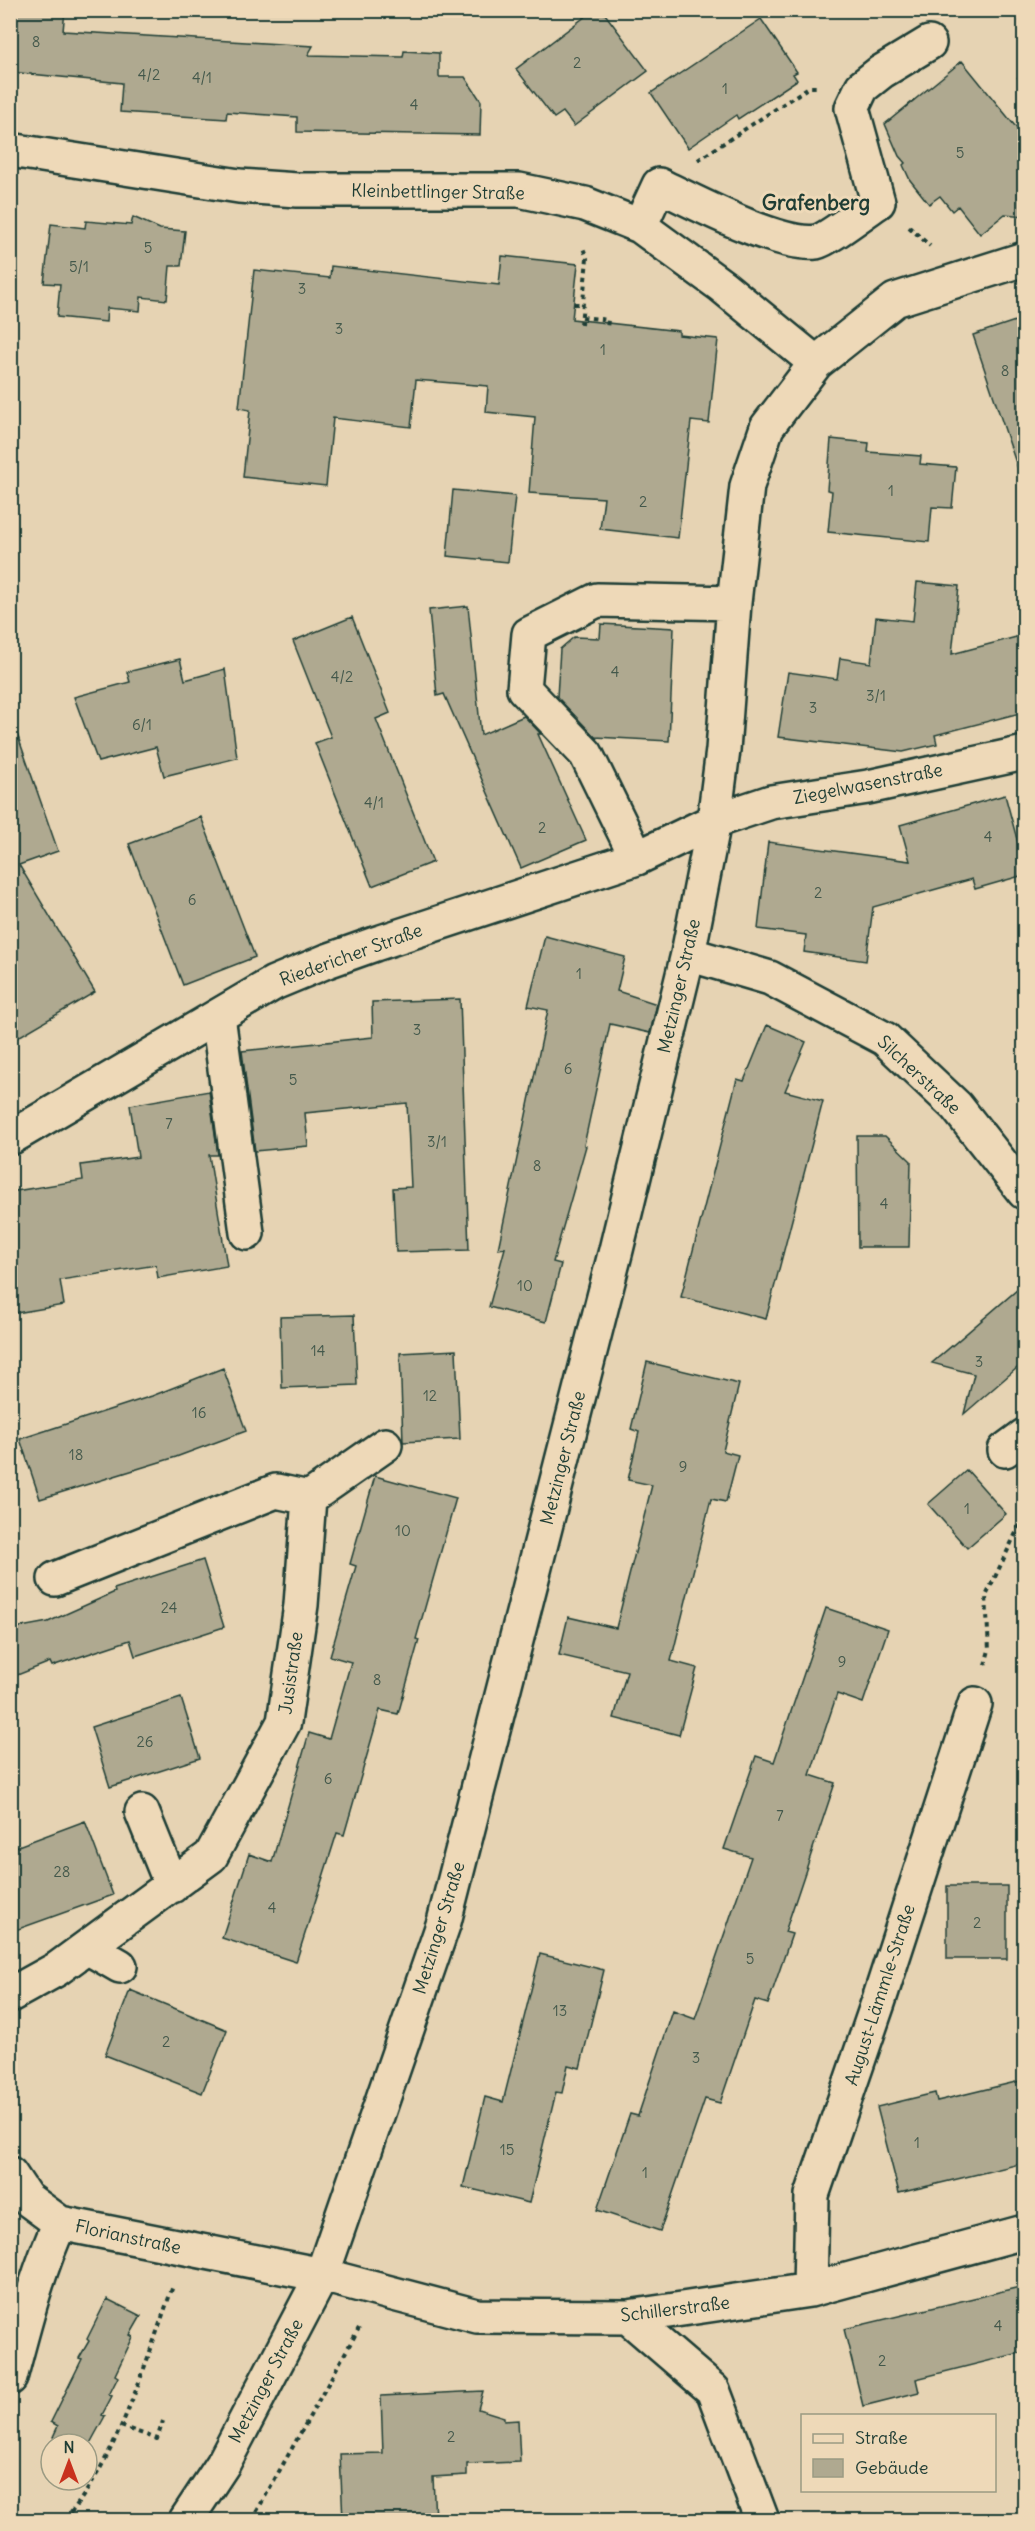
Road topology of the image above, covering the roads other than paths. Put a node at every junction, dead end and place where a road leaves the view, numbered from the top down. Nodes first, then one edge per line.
1 (929, 43) dead end
2 (10, 150) edge
3 (640, 226) junction
4 (1024, 259) edge
5 (816, 363) junction
6 (735, 603) junction
7 (1024, 753) edge
8 (714, 821) junction
9 (637, 858) junction
10 (688, 954) junction
11 (218, 1016) junction
12 (10, 1138) edge
13 (1024, 1192) edge
14 (248, 1233) dead end
15 (385, 1445) dead end
16 (309, 1498) junction
17 (55, 1579) dead end
18 (975, 1704) road end
19 (142, 1812) dead end
20 (172, 1886) junction
21 (87, 1947) junction
22 (120, 1966) dead end
23 (10, 1995) edge
24 (10, 2174) edge
25 (60, 2223) junction
26 (1024, 2232) edge
27 (322, 2275) junction
28 (810, 2290) junction
29 (628, 2317) junction
30 (10, 2378) edge
31 (186, 2520) edge
32 (762, 2520) edge

1 - 3 street
2 - 3 street, Kleinbettlinger Straße
3 - 5 street, Kleinbettlinger Straße
4 - 5 street, Metzinger Straße
5 - 6 street, Metzinger Straße
6 - 8 street, Metzinger Straße
6 - 9 street
7 - 8 street, Ziegelwasenstraße
8 - 9 street, Riedericher Straße
8 - 10 street, Metzinger Straße
9 - 11 street, Riedericher Straße
10 - 13 street, Silcherstraße
10 - 27 street, Metzinger Straße
11 - 12 street, Riedericher Straße
11 - 14 street
15 - 16 street
16 - 17 street
16 - 20 street, Jusistraße
18 - 28 street, August-Lämmle-Straße
19 - 20 street
20 - 21 street, Jusistraße
21 - 22 street
21 - 23 street, Jusistraße
24 - 25 street
25 - 27 street, Florianstraße
25 - 30 street, Florianstraße
26 - 28 street, Schillerstraße
27 - 29 street, Schillerstraße
27 - 31 street, Metzinger Straße
28 - 29 street, Schillerstraße
29 - 32 street

